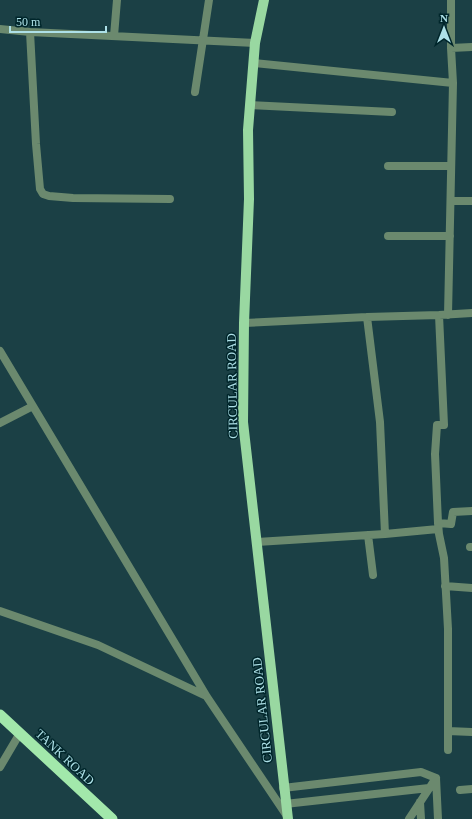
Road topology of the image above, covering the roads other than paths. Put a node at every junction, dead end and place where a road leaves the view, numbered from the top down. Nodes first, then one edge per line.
1 (117, 0) edge
2 (209, 0) edge
3 (264, 0) edge
4 (451, 0) edge
5 (0, 29) edge
6 (30, 32) junction
7 (114, 36) junction
8 (204, 40) junction
9 (255, 43) junction
10 (472, 47) edge
11 (451, 48) junction
12 (253, 63) junction
13 (453, 83) junction
14 (195, 92) dead end
15 (250, 104) junction
16 (392, 112) dead end
17 (388, 166) dead end
18 (451, 166) junction
19 (170, 199) dead end
20 (450, 201) junction
21 (472, 201) edge
22 (388, 236) dead end
23 (450, 236) junction
24 (472, 312) edge
25 (439, 315) junction
26 (448, 315) junction
27 (367, 317) junction
28 (244, 323) junction
29 (0, 351) edge
30 (33, 406) junction
31 (0, 423) edge
32 (472, 511) edge
33 (438, 526) junction
34 (385, 534) junction
35 (368, 535) junction
36 (257, 542) junction
37 (373, 575) dead end
38 (445, 586) junction
39 (472, 588) edge
40 (0, 611) edge
41 (207, 697) junction
42 (0, 715) edge
43 (448, 731) junction
44 (472, 732) edge
45 (20, 733) junction
46 (448, 750) dead end
47 (0, 767) edge
48 (436, 778) junction
49 (283, 788) junction
50 (429, 788) junction
51 (472, 789) edge
52 (460, 790) dead end
53 (420, 802) junction
54 (285, 804) junction
55 (287, 818) edge
56 (112, 819) edge
57 (409, 819) edge
58 (420, 819) edge
59 (438, 819) edge

1 - 7 street
2 - 8 street
3 - 9 main road, CIRCULAR ROAD
4 - 11 street
5 - 6 street
6 - 7 street
6 - 19 street
7 - 8 street
8 - 9 street
8 - 14 street
9 - 12 main road, CIRCULAR ROAD
10 - 11 street
11 - 13 street
12 - 13 street
12 - 15 main road, CIRCULAR ROAD
13 - 18 street
15 - 16 street
15 - 28 main road, CIRCULAR ROAD
17 - 18 street
18 - 20 street
20 - 21 street
20 - 23 street
22 - 23 street
23 - 26 street
24 - 26 street
25 - 26 street
25 - 27 street
25 - 33 street
27 - 28 street
27 - 34 street
28 - 36 main road, CIRCULAR ROAD
29 - 30 street
30 - 31 street
30 - 41 street
32 - 33 street
33 - 34 street
33 - 38 street
34 - 35 street
35 - 36 street
35 - 37 street
36 - 49 main road, CIRCULAR ROAD
38 - 39 street
38 - 43 street
40 - 41 street
41 - 55 street
42 - 45 highway, TANK ROAD
43 - 44 street
43 - 46 street
45 - 47 street
45 - 56 highway, TANK ROAD
48 - 49 street
48 - 50 street
48 - 59 street
49 - 54 main road, CIRCULAR ROAD
50 - 53 street
50 - 54 street
51 - 52 street
53 - 57 street
53 - 58 street
54 - 55 main road, CIRCULAR ROAD

